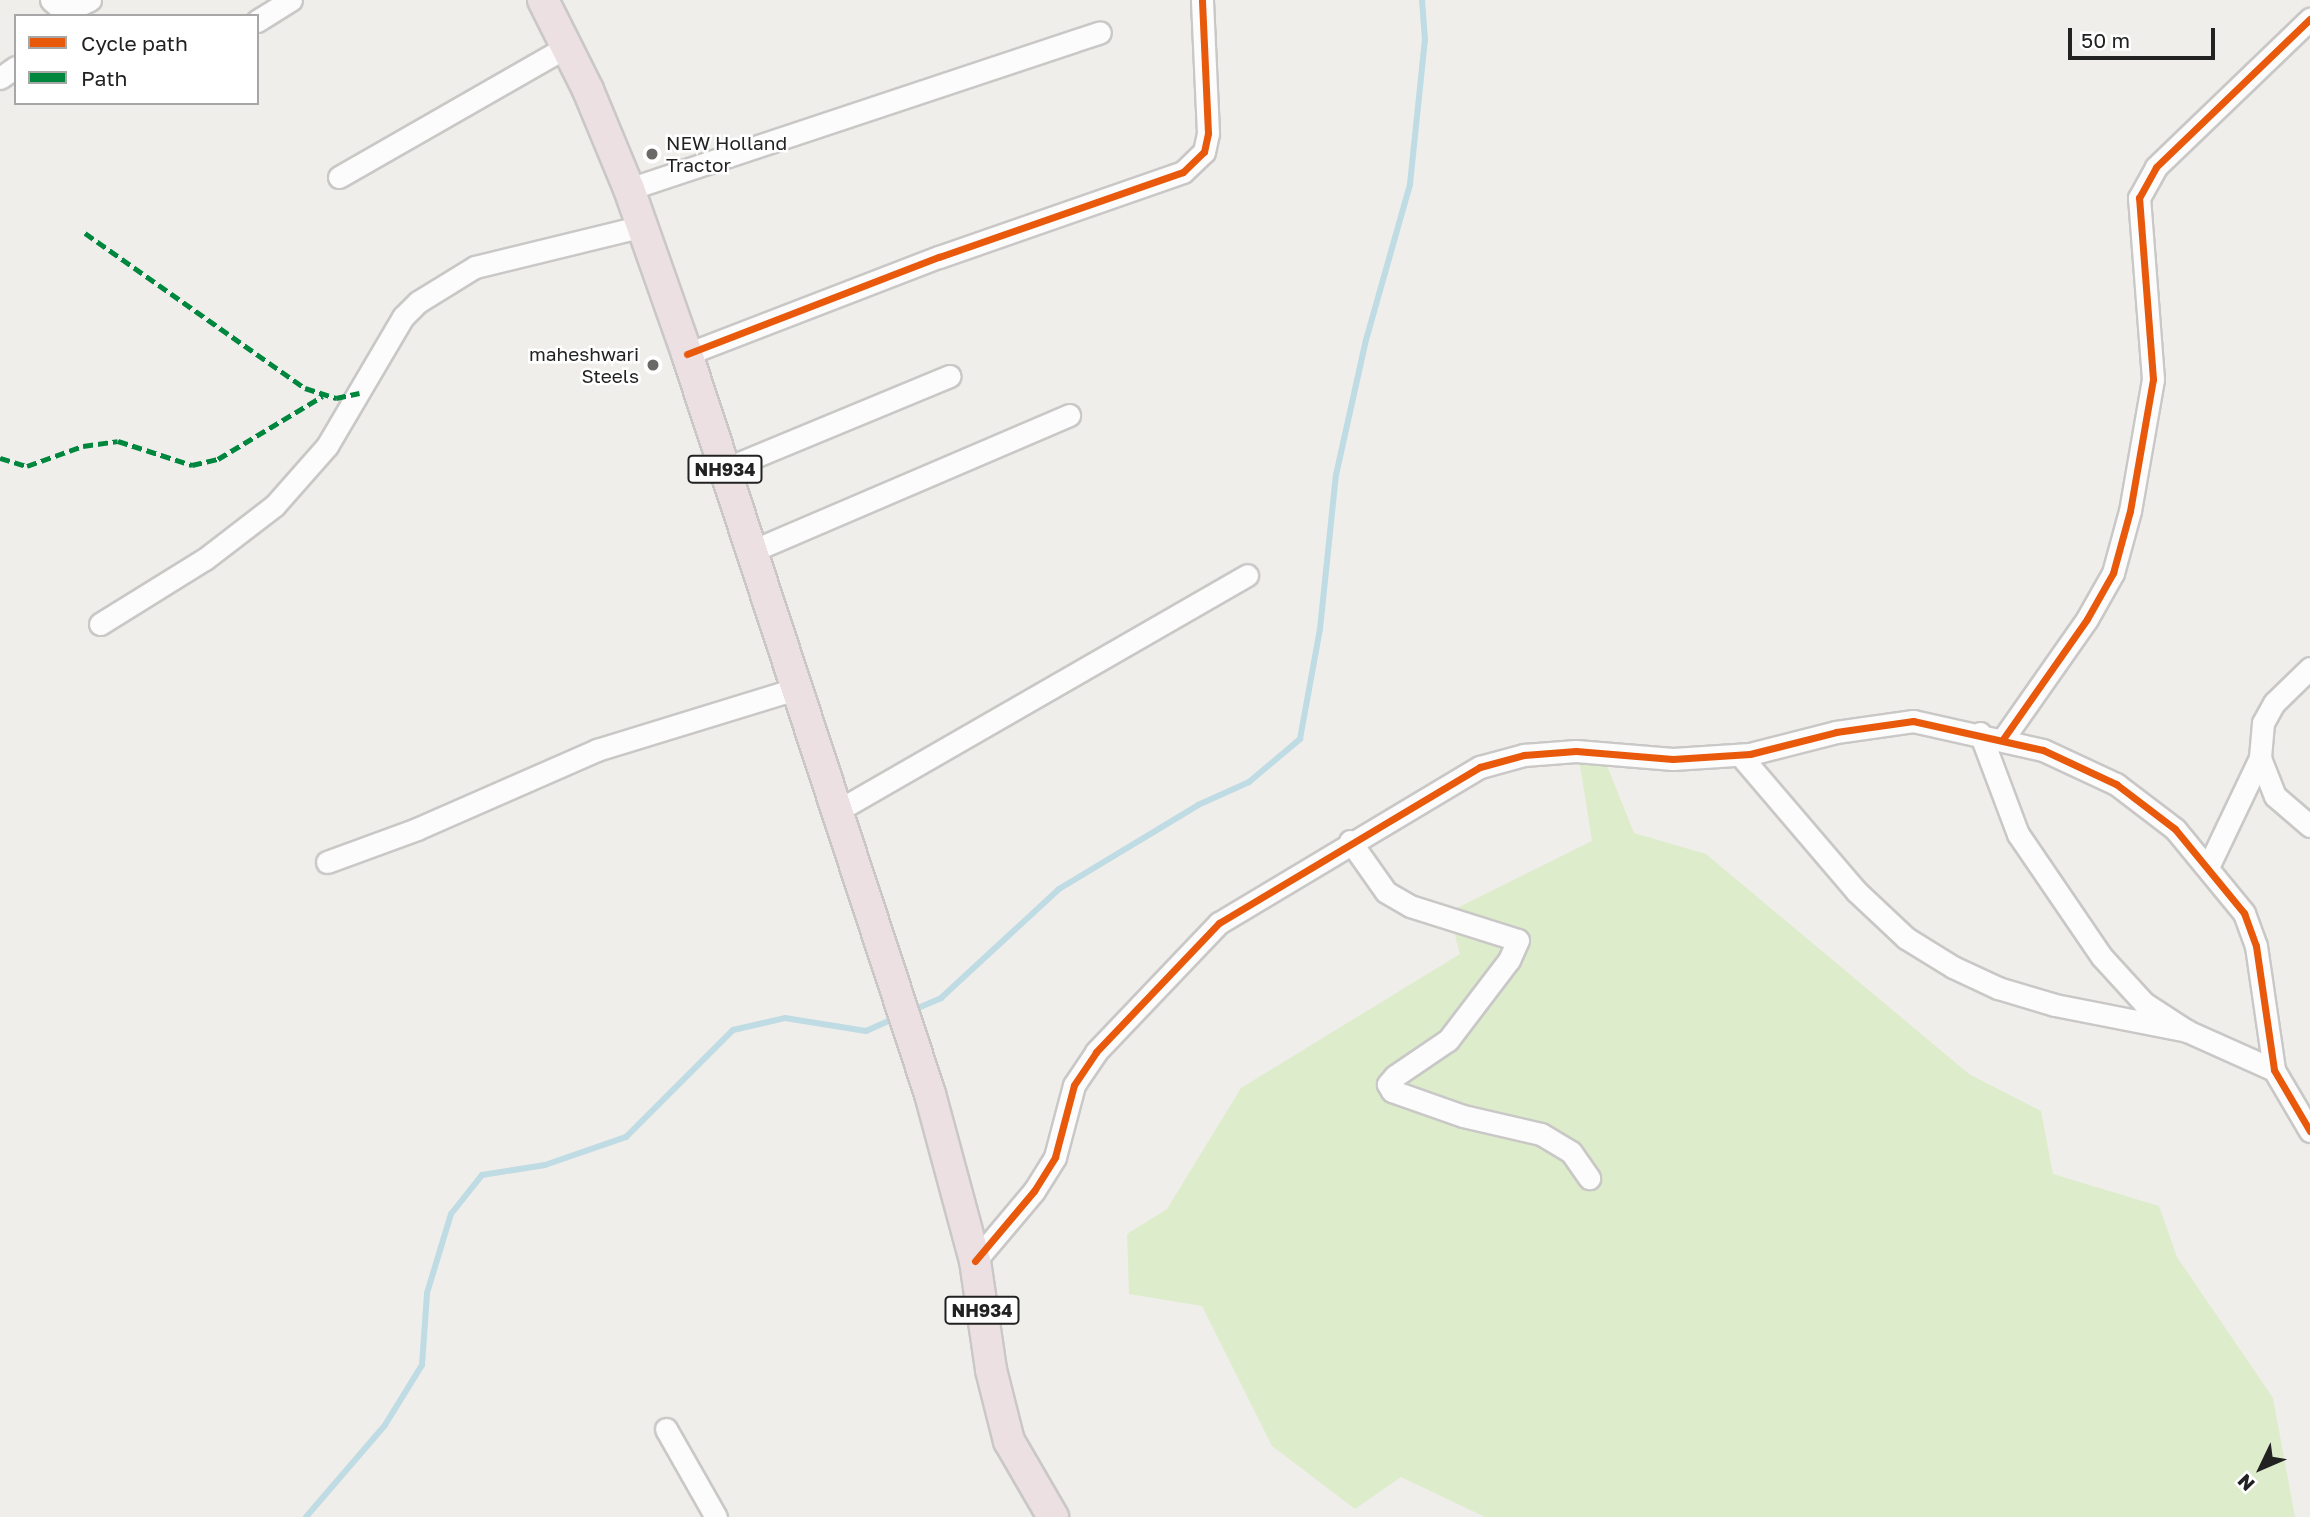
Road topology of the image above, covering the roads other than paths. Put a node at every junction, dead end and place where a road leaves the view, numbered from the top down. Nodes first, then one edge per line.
1 (90, 0) edge
2 (291, 0) edge
3 (543, 0) edge
4 (1202, 0) edge
5 (55, 8) edge
6 (2310, 19) edge
7 (259, 20) edge
8 (1100, 32) dead end
9 (566, 47) junction
10 (340, 177) dead end
11 (629, 189) junction
12 (643, 226) junction
13 (687, 354) junction
14 (950, 376) dead end
15 (1069, 415) dead end
16 (725, 469) junction
17 (752, 551) junction
18 (1247, 575) dead end
19 (100, 624) dead end
20 (2310, 668) edge
21 (799, 688) junction
22 (1980, 733) junction
23 (2003, 739) junction
24 (1740, 755) junction
25 (2260, 758) junction
26 (837, 811) junction
27 (2310, 826) edge
28 (1350, 841) junction
29 (327, 862) dead end
30 (2209, 865) junction
31 (2187, 1031) junction
32 (2274, 1070) junction
33 (2302, 1102) edge
34 (2310, 1131) edge
35 (1589, 1178) dead end
36 (975, 1261) junction
37 (666, 1429) dead end
38 (716, 1517) edge
39 (1054, 1517) edge

1 - 5 street
2 - 7 street
3 - 9 highway, NH934
4 - 13 street
6 - 23 street
8 - 11 street
9 - 10 street
9 - 11 highway, NH934
11 - 12 highway, NH934
12 - 13 highway, NH934
12 - 19 street
13 - 16 highway, NH934
14 - 16 street
15 - 17 street
16 - 17 highway, NH934
17 - 21 highway, NH934
18 - 26 street
20 - 25 street
21 - 26 highway, NH934
21 - 29 street
22 - 23 street
22 - 24 street
22 - 31 street
23 - 30 street
24 - 28 street
24 - 31 street
25 - 27 street
25 - 30 street
26 - 36 highway, NH934
28 - 35 street
28 - 36 street
30 - 32 street
31 - 32 street
32 - 33 street
33 - 34 street
36 - 39 highway, NH934
37 - 38 street

